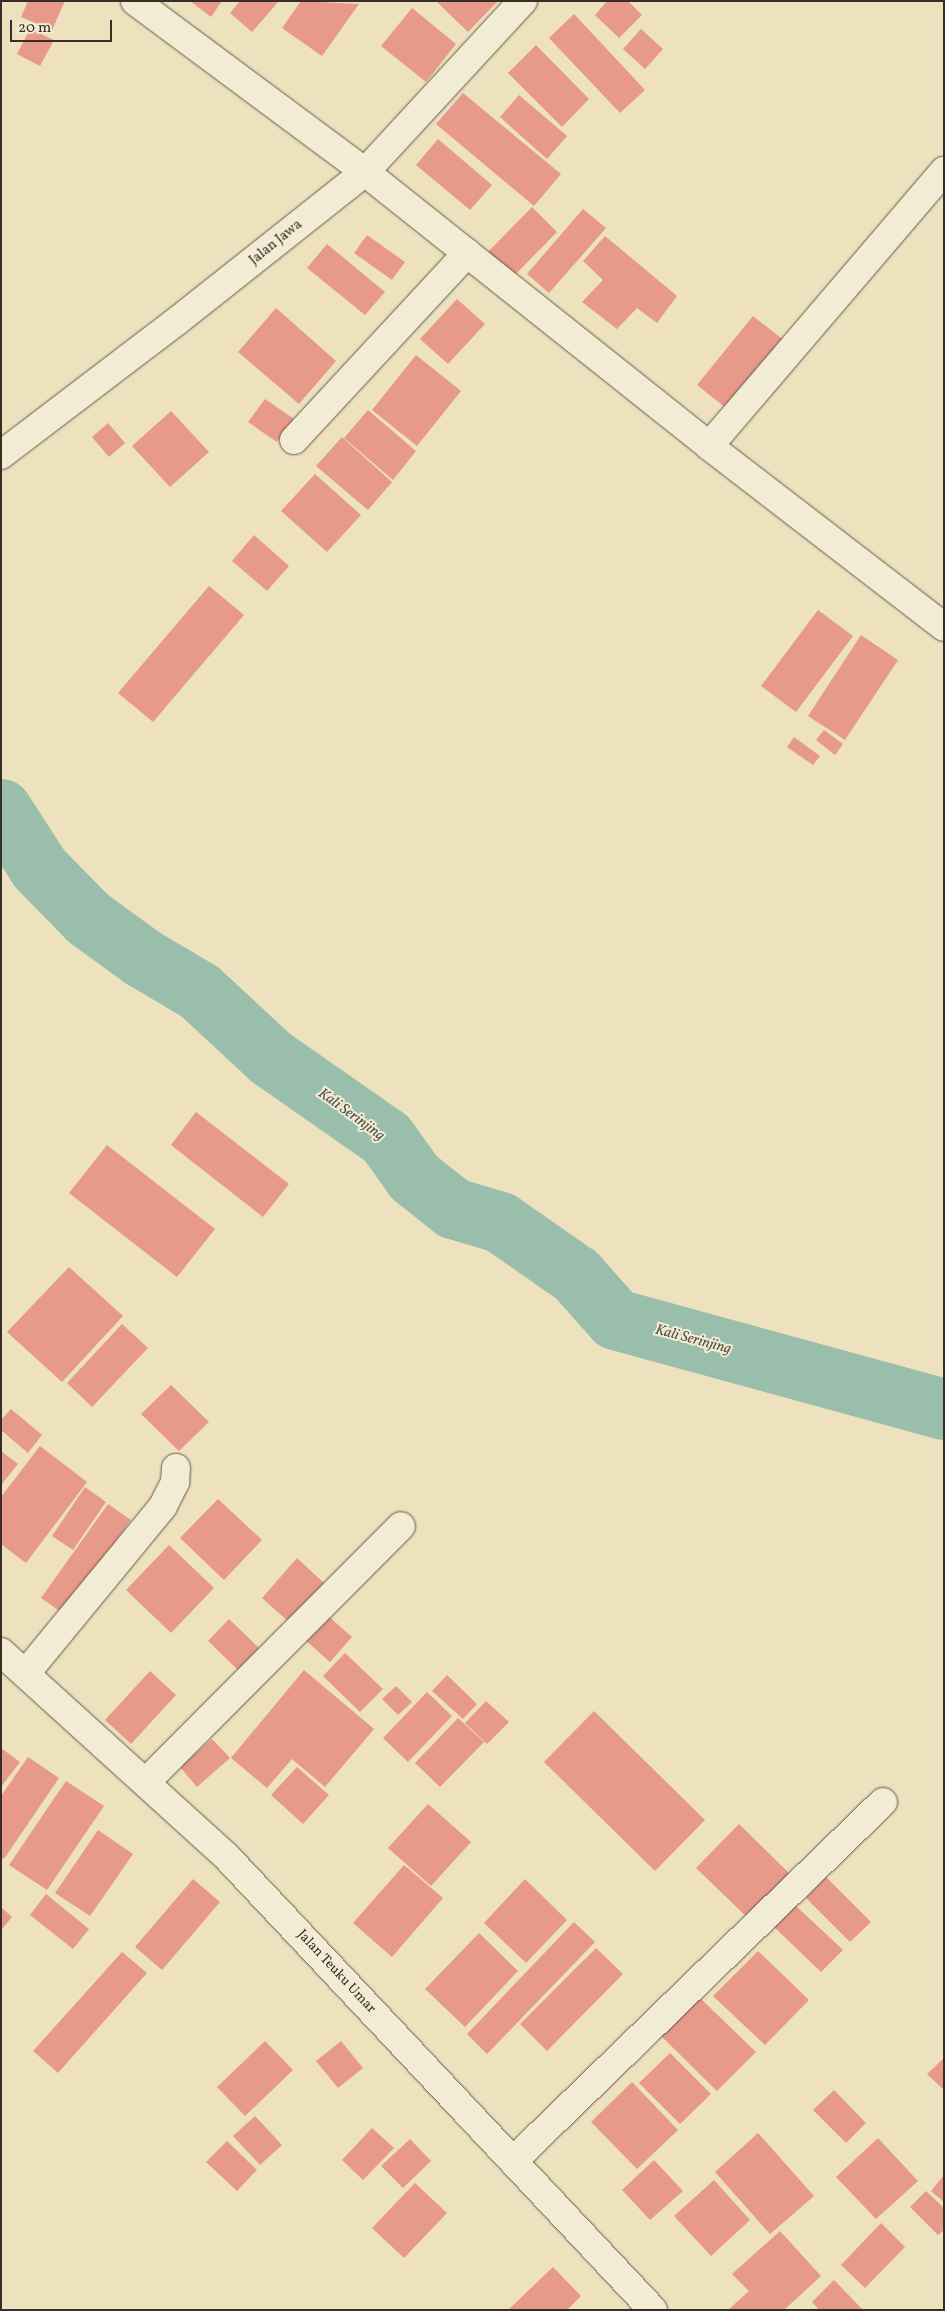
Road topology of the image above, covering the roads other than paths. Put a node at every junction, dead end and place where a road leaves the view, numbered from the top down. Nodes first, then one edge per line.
1 (135, 1) edge
2 (523, 1) edge
3 (944, 171) edge
4 (365, 172) junction
5 (467, 253) junction
6 (294, 440) dead end
7 (709, 446) junction
8 (1, 454) edge
9 (944, 627) edge
10 (176, 1468) dead end
11 (402, 1526) dead end
12 (1, 1652) edge
13 (26, 1673) junction
14 (146, 1782) junction
15 (883, 1802) dead end
16 (514, 2160) junction
17 (653, 2310) edge

1 - 4 street
2 - 4 street, Jalan Jawa
3 - 7 street
4 - 5 street
4 - 8 street, Jalan Jawa
5 - 6 street
5 - 7 street
7 - 9 street
10 - 13 street
11 - 14 street
12 - 13 street, Jalan Teuku Umar
13 - 14 street, Jalan Teuku Umar
14 - 16 street, Jalan Teuku Umar
15 - 16 street
16 - 17 street, Jalan Teuku Umar

